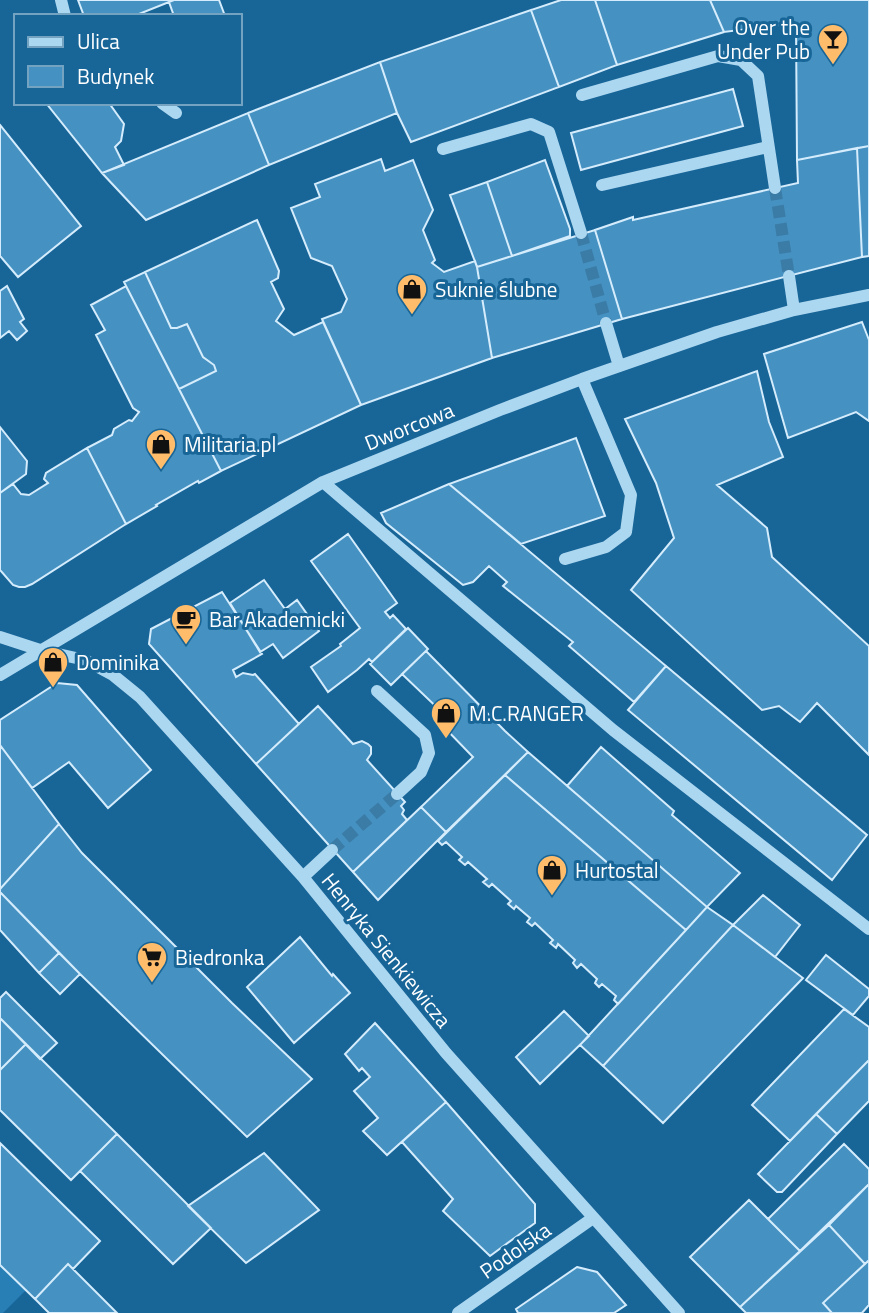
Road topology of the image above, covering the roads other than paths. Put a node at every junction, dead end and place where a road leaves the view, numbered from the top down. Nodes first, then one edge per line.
1 (582, 95) dead end
2 (165, 105) edge
3 (176, 113) dead end
4 (768, 147) junction
5 (443, 149) dead end
6 (602, 185) dead end
7 (775, 188) tunnel mouth
8 (581, 233) tunnel mouth
9 (789, 276) tunnel mouth
10 (869, 295) edge
11 (793, 310) junction
12 (607, 323) tunnel mouth
13 (619, 366) junction
14 (582, 379) junction
15 (323, 482) junction
16 (565, 559) dead end
17 (0, 637) edge
18 (40, 650) junction
19 (0, 675) edge
20 (377, 691) dead end
21 (397, 794) tunnel mouth
22 (332, 850) tunnel mouth
23 (303, 877) junction
24 (869, 929) edge
25 (593, 1218) junction
26 (458, 1313) edge
27 (679, 1313) edge

1 - 4 street
2 - 3 street
4 - 6 street
4 - 7 street
5 - 8 street
9 - 11 street
10 - 11 street, Dworcowa
11 - 13 street, Dworcowa
12 - 13 street
13 - 14 street, Dworcowa
14 - 15 street, Dworcowa
14 - 16 street
15 - 18 street, Dworcowa
15 - 24 street
17 - 18 street, Henryka Sienkiewicza
18 - 19 street, Dworcowa
18 - 23 street, Henryka Sienkiewicza
20 - 21 street
22 - 23 street
23 - 25 street, Henryka Sienkiewicza
25 - 26 street, Podolska
25 - 27 street, Henryka Sienkiewicza

